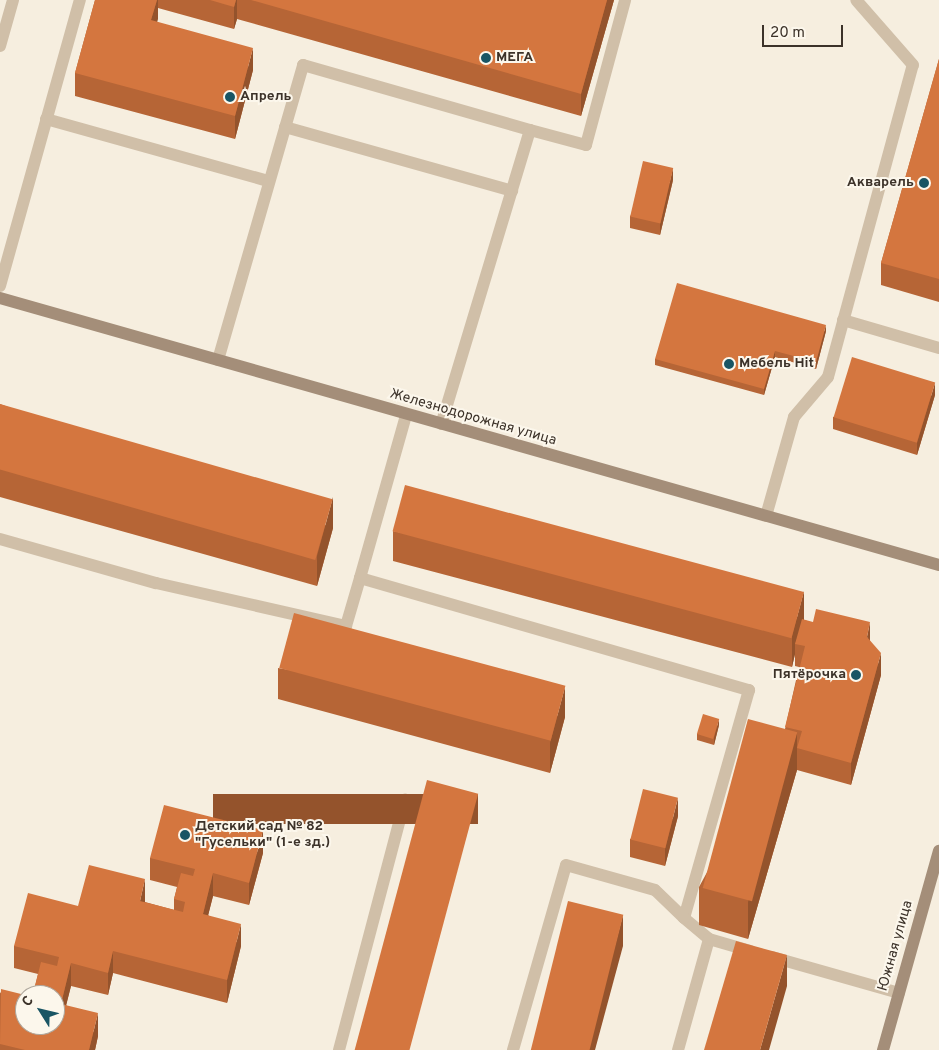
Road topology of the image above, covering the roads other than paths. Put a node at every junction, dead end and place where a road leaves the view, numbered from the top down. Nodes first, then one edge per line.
1 (13, 0) edge
2 (80, 0) edge
3 (625, 0) edge
4 (856, 0) edge
5 (0, 46) edge
6 (46, 119) junction
7 (285, 127) junction
8 (530, 130) junction
9 (268, 181) junction
10 (512, 191) junction
11 (0, 286) edge
12 (0, 298) edge
13 (843, 320) junction
14 (939, 348) edge
15 (218, 360) junction
16 (406, 415) junction
17 (441, 424) junction
18 (766, 516) junction
19 (0, 539) edge
20 (939, 565) edge
21 (360, 578) junction
22 (406, 800) dead end
23 (939, 851) edge
24 (684, 918) junction
25 (709, 939) junction
26 (899, 993) junction
27 (339, 1050) edge
28 (513, 1050) edge
29 (678, 1050) edge
30 (882, 1050) edge

1 - 5 street
2 - 6 street
3 - 8 street
4 - 13 street
6 - 9 street
6 - 11 street
7 - 8 street
7 - 9 street
7 - 10 street
8 - 10 street
9 - 15 street
10 - 17 street
12 - 15 main road, Железнодорожная улица
13 - 14 street
13 - 18 street
15 - 16 main road, Железнодорожная улица
16 - 17 main road, Железнодорожная улица
16 - 21 street
17 - 18 main road, Железнодорожная улица
18 - 20 main road, Железнодорожная улица
19 - 21 street
21 - 24 street
22 - 27 street
23 - 26 main road, Южная улица
24 - 25 street
24 - 28 street
25 - 26 street
25 - 29 street
26 - 30 main road, Южная улица

